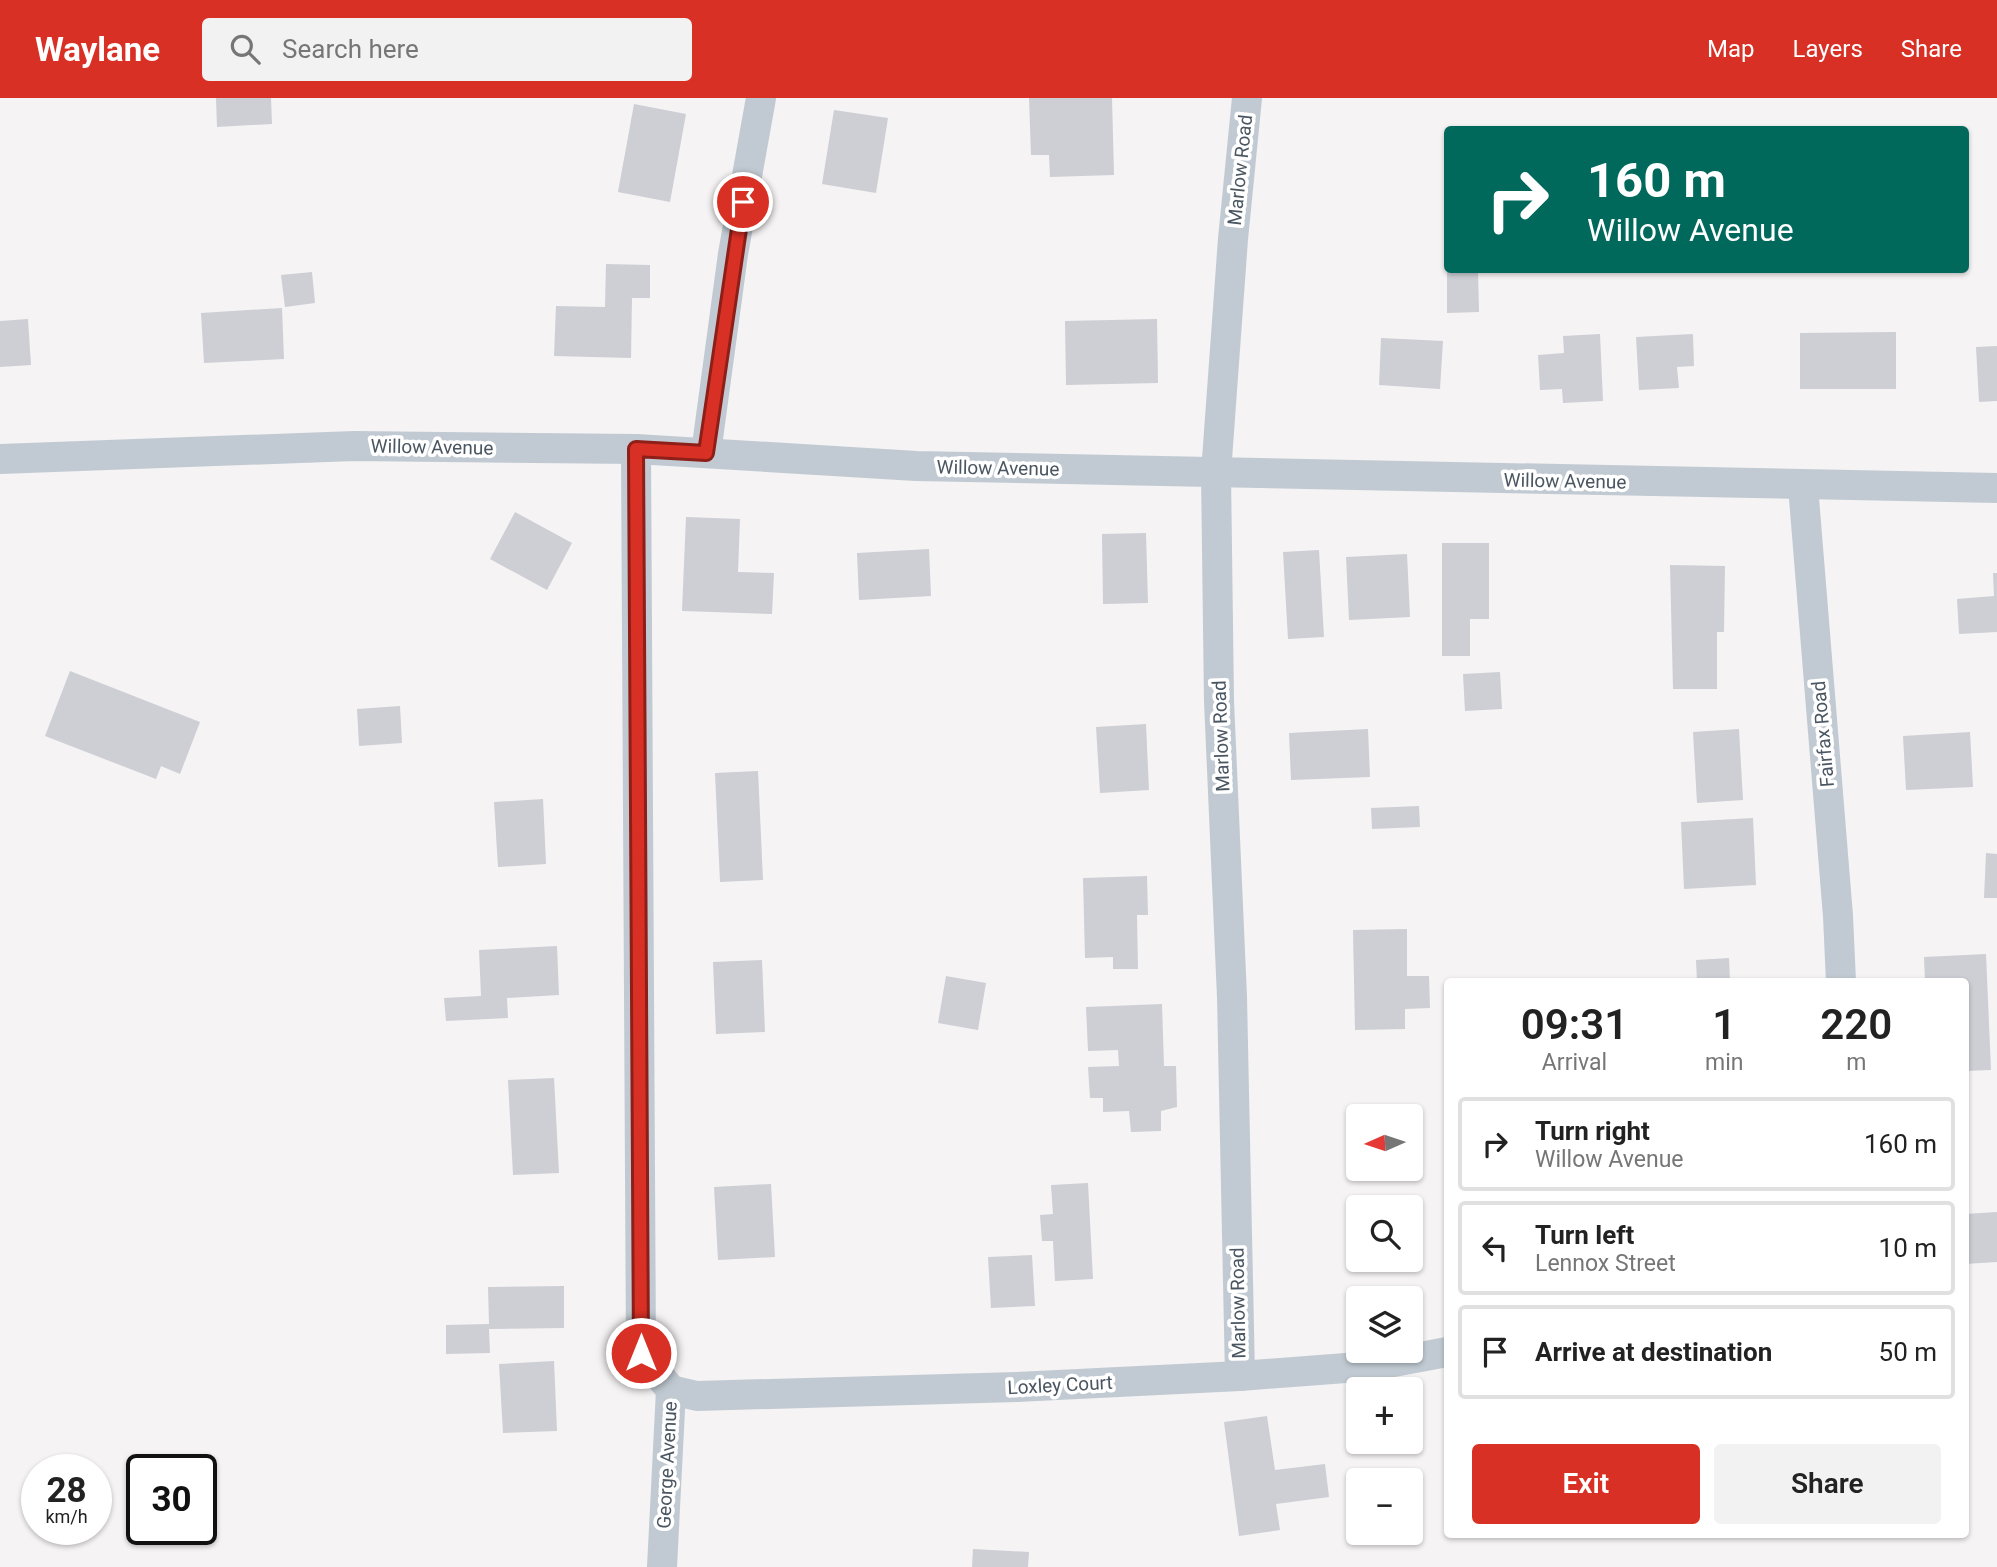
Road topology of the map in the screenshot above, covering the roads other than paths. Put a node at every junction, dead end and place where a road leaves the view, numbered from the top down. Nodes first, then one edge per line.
1 (761, 98) edge
2 (1247, 98) edge
3 (636, 449) junction
4 (706, 453) junction
5 (0, 459) edge
6 (1216, 473) junction
7 (1803, 486) junction
8 (1997, 488) edge
9 (1841, 978) edge
10 (1444, 1353) edge
11 (1240, 1376) junction
12 (671, 1390) junction
13 (662, 1567) edge

1 - 4 street
2 - 6 street, Marlow Road
3 - 4 street, Willow Avenue
3 - 5 street, Willow Avenue
3 - 12 street, George Avenue
4 - 6 street, Willow Avenue
6 - 7 street, Willow Avenue
6 - 11 street, Marlow Road
7 - 8 street, Willow Avenue
7 - 9 street, Fairfax Road
10 - 11 street, Loxley Court
11 - 12 street, Loxley Court
12 - 13 street, George Avenue

